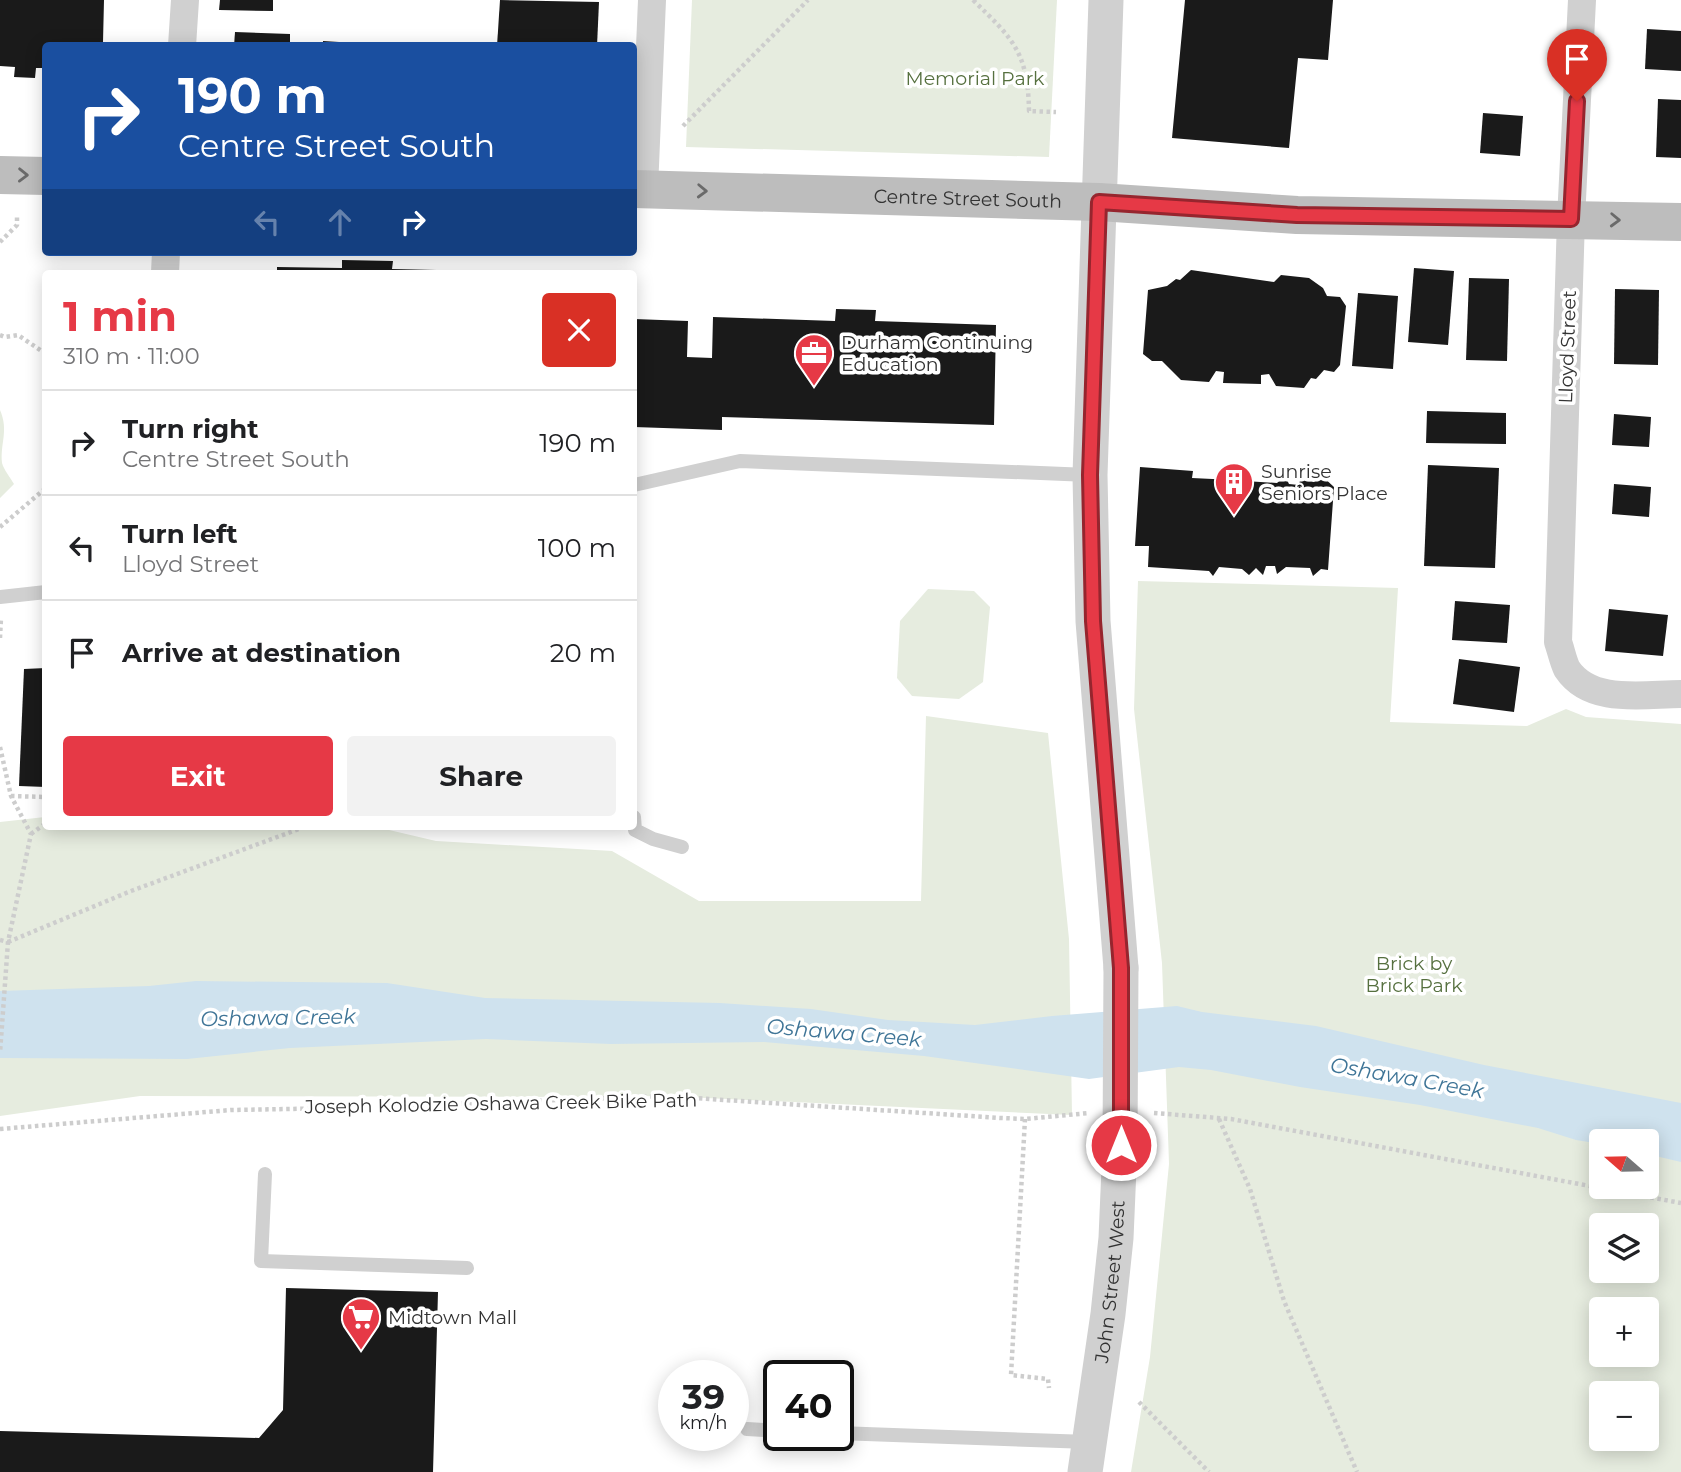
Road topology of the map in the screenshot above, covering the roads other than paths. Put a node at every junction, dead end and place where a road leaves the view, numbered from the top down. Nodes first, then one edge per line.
1 (185, 0) edge
2 (652, 0) edge
3 (1106, 0) edge
4 (1582, 0) edge
5 (182, 42) edge
6 (0, 175) edge
7 (42, 176) edge
8 (639, 189) edge
9 (1099, 202) junction
10 (1571, 219) junction
11 (1681, 222) edge
12 (1090, 475) junction
13 (637, 484) edge
14 (42, 592) edge
15 (0, 597) edge
16 (1681, 694) edge
17 (635, 830) edge
18 (682, 847) dead end
19 (265, 1174) dead end
20 (467, 1268) dead end
21 (854, 1435) edge
22 (1088, 1457) edge

1 - 5 street
2 - 8 street
3 - 9 street, John Street West
4 - 10 street, Lloyd Street
6 -> 7 main road
8 -> 9 main road, Centre Street South
9 - 10 main road, Centre Street South
9 - 12 street, John Street West
10 -> 11 main road, Centre Street South
10 - 16 street, Lloyd Street
12 - 13 lane
12 - 22 street, John Street West, bridge
14 - 15 lane
17 - 18 lane
19 - 20 lane
21 - 22 lane

